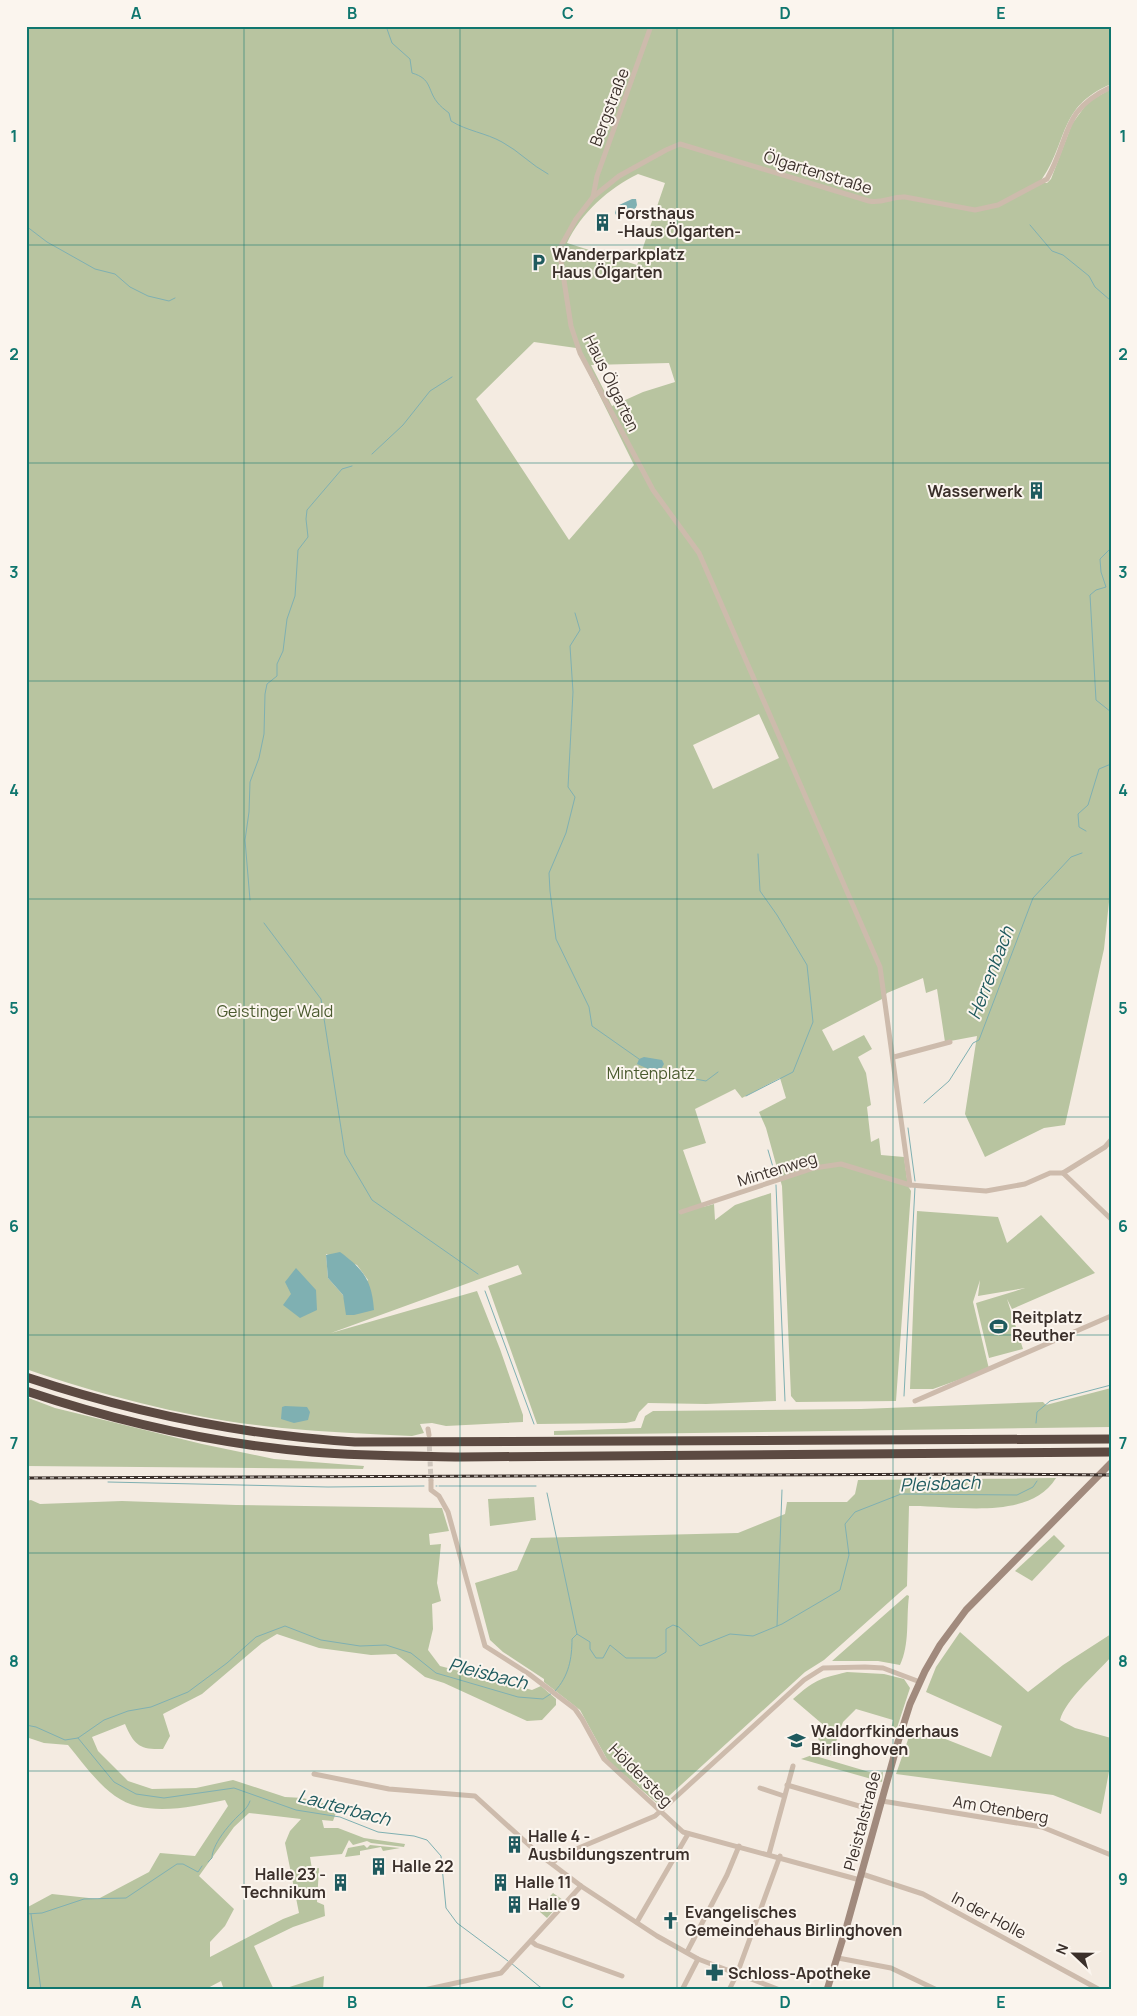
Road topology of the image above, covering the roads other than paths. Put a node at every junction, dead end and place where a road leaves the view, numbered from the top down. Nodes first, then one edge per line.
1 (651, 26) edge
2 (1111, 87) edge
3 (594, 197) junction
4 (950, 1042) dead end
5 (894, 1057) junction
6 (1111, 1140) edge
7 (1063, 1173) junction
8 (910, 1185) junction
9 (681, 1212) dead end
10 (1111, 1219) edge
11 (1111, 1316) edge
12 (26, 1377) edge
13 (26, 1391) edge
14 (915, 1401) dead end
15 (1111, 1439) edge
16 (1106, 1452) edge
17 (1111, 1463) edge
18 (431, 1481) tunnel mouth
19 (920, 1682) junction
20 (792, 1766) dead end
21 (314, 1774) dead end
22 (787, 1785) junction
23 (760, 1788) dead end
24 (784, 1796) junction
25 (882, 1801) junction
26 (867, 1805) dead end
27 (660, 1812) junction
28 (688, 1834) junction
29 (739, 1846) junction
30 (769, 1854) junction
31 (1111, 1855) edge
32 (780, 1856) junction
33 (552, 1864) junction
34 (861, 1877) junction
35 (581, 1886) junction
36 (637, 1922) junction
37 (531, 1941) junction
38 (687, 1952) junction
39 (838, 1958) junction
40 (698, 1959) junction
41 (737, 1974) junction
42 (622, 1976) dead end
43 (436, 1988) edge
44 (424, 1990) edge
45 (682, 1990) edge
46 (729, 1990) edge
47 (780, 1990) edge
48 (827, 1990) edge
49 (937, 1990) edge
50 (1100, 1990) edge

1 - 3 street, Bergstraße
2 - 3 street, Ölgartenstraße
3 - 5 street, Haus Ölgarten
4 - 5 street
5 - 8 street, Haus Ölgarten
6 - 7 street
7 - 8 street, Mintenweg
7 - 10 street
8 - 9 street, Mintenweg
11 - 14 street
12 - 15 highway
13 - 16 highway
17 - 19 main road, Pleistalstraße
18 - 27 street, Höldersteg
19 - 25 main road, Pleistalstraße
19 - 27 street
20 - 22 street
21 - 33 street
22 - 24 street
22 - 26 street
23 - 24 street
24 - 30 street
25 - 31 street, Am Otenberg
25 - 34 main road, Pleistalstraße
27 - 28 street, Höldersteg
27 - 33 street
28 - 29 street, Höldersteg
28 - 36 street
29 - 30 street, Höldersteg
29 - 38 street
30 - 32 street, Höldersteg
32 - 34 street, Höldersteg
32 - 41 street
33 - 35 street
34 - 39 main road, Pleistalstraße
34 - 50 street, In der Holle
35 - 36 street
35 - 37 street
36 - 38 street
37 - 42 street
37 - 43 street
38 - 40 street
39 - 48 main road, Pleistalstraße
39 - 49 street
40 - 41 street
40 - 45 street
41 - 46 street
41 - 47 street
43 - 44 street

